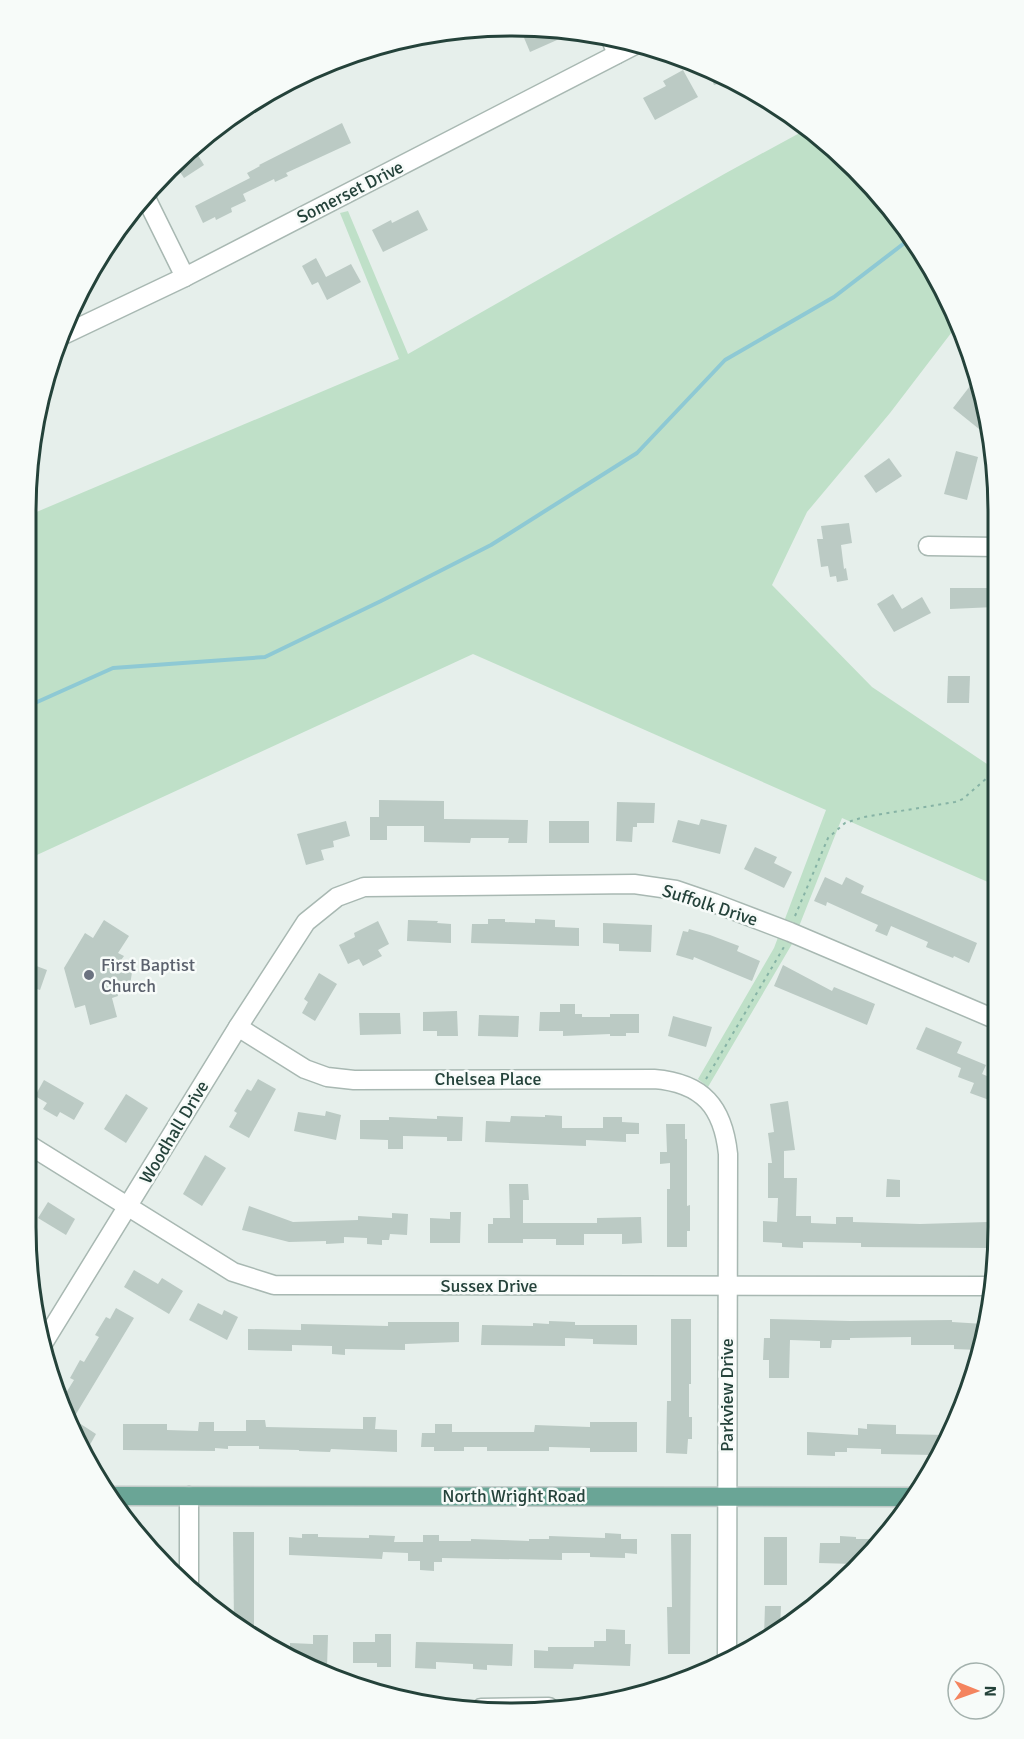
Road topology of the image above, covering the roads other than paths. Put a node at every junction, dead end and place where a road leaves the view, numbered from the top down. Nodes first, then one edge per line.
1 (614, 47) edge
2 (626, 50) edge
3 (617, 54) junction
4 (149, 204) edge
5 (185, 277) junction
6 (72, 331) edge
7 (928, 546) dead end
8 (988, 547) edge
9 (306, 922) joint
10 (988, 1016) edge
11 (238, 1027) junction
12 (726, 1133) joint
13 (36, 1149) edge
14 (129, 1207) junction
15 (984, 1286) edge
16 (727, 1287) junction
17 (48, 1335) edge
18 (119, 1496) edge
19 (189, 1496) junction
20 (726, 1496) junction
21 (904, 1497) edge
22 (189, 1577) edge
23 (727, 1652) edge

1 - 3 street
2 - 3 street, Somerset Drive
3 - 5 street, Somerset Drive
4 - 5 street
5 - 6 street, Somerset Drive
7 - 8 street
9 - 10 street, Suffolk Drive
9 - 11 street, Woodhall Drive
11 - 12 street, Chelsea Place
11 - 14 street, Woodhall Drive
12 - 16 street, Parkview Drive
13 - 14 street, Sussex Drive
14 - 16 street, Sussex Drive
14 - 17 street, Woodhall Drive
15 - 16 street, Sussex Drive
16 - 20 street, Parkview Drive
18 - 19 main road, North Wright Road
19 - 20 main road, North Wright Road
19 - 22 street
20 - 21 main road, North Wright Road
20 - 23 street, Parkview Drive

